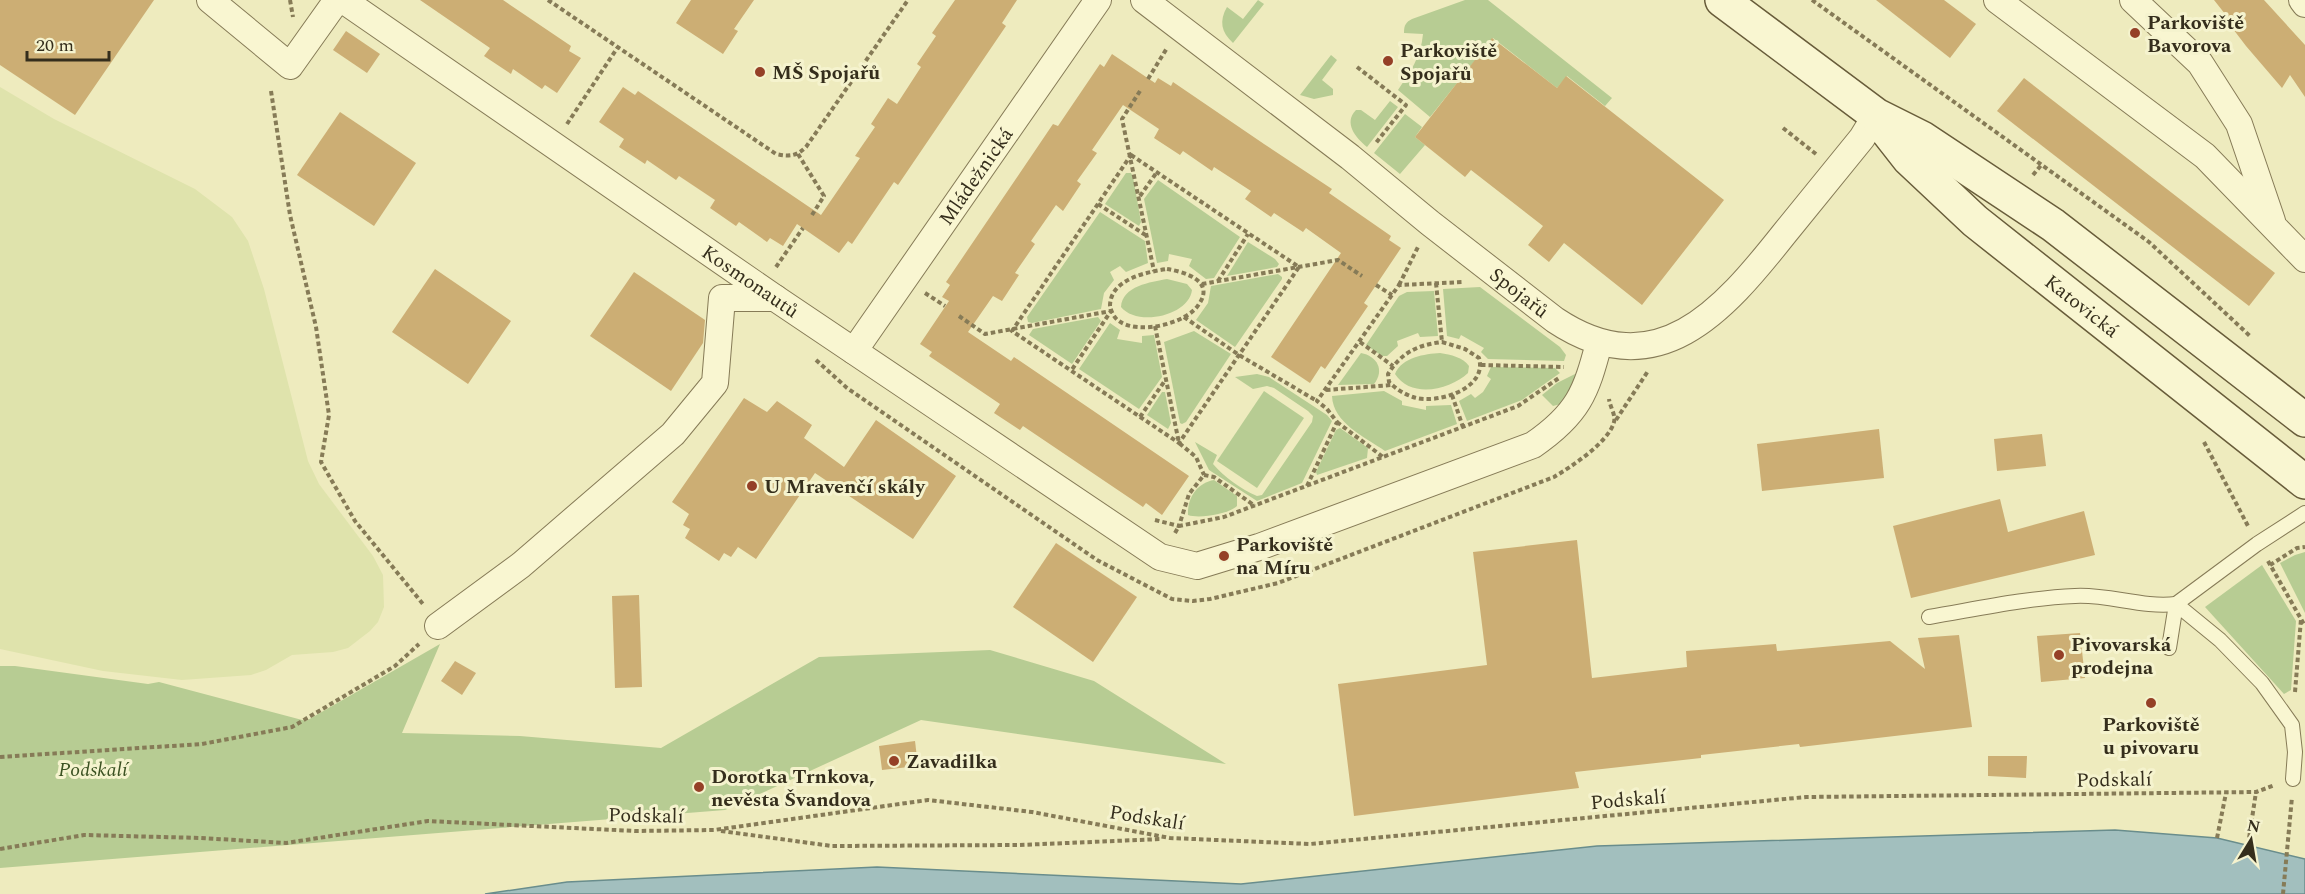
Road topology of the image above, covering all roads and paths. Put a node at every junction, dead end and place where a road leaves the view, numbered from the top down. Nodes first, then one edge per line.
1 (210, 0) edge
2 (337, 0) edge
3 (343, 0) edge
4 (548, 0) edge
5 (908, 0) edge
6 (1098, 0) edge
7 (1144, 0) edge
8 (1722, 0) edge
9 (1812, 0) edge
10 (1997, 0) edge
11 (2133, 0) edge
12 (2302, 0) edge
13 (2305, 4) edge
14 (1172, 40) dead end
15 (618, 47) junction
16 (1357, 67) dead end
17 (1148, 79) dead end
18 (271, 91) dead end
19 (1140, 91) dead end
20 (1876, 116) junction
21 (1783, 128) dead end
22 (562, 131) dead end
23 (798, 154) junction
24 (1131, 155) junction
25 (1822, 158) dead end
26 (1359, 164) junction
27 (1157, 172) junction
28 (1139, 196) junction
29 (1098, 204) junction
30 (812, 215) dead end
31 (1430, 223) junction
32 (2274, 227) junction
33 (802, 228) dead end
34 (1248, 234) junction
35 (1147, 236) junction
36 (2305, 259) edge
37 (1299, 267) junction
38 (1154, 271) junction
39 (773, 272) dead end
40 (1362, 276) dead end
41 (1217, 281) junction
42 (1469, 282) dead end
43 (1436, 283) junction
44 (1202, 284) junction
45 (1376, 285) dead end
46 (1399, 285) junction
47 (1392, 295) junction
48 (775, 298) junction
49 (917, 298) dead end
50 (945, 306) dead end
51 (1111, 311) junction
52 (959, 316) dead end
53 (1184, 317) junction
54 (1155, 326) junction
55 (1012, 331) junction
56 (2253, 339) dead end
57 (1360, 342) junction
58 (1442, 342) junction
59 (1599, 343) junction
60 (854, 351) junction
61 (807, 353) dead end
62 (1239, 355) junction
63 (1481, 365) junction
64 (1393, 366) junction
65 (1641, 367) dead end
66 (1071, 371) junction
67 (1591, 375) junction
68 (1166, 378) junction
69 (1392, 385) junction
70 (1326, 390) junction
71 (1452, 395) junction
72 (1317, 401) junction
73 (1140, 417) junction
74 (2305, 420) edge
75 (1337, 422) junction
76 (1615, 422) junction
77 (1463, 427) junction
78 (2202, 439) dead end
79 (1179, 443) junction
80 (1383, 457) junction
81 (1204, 475) junction
82 (2305, 482) edge
83 (1307, 486) junction
84 (1255, 506) junction
85 (2305, 513) edge
86 (1150, 519) dead end
87 (1179, 526) junction
88 (2257, 544) junction
89 (2305, 547) edge
90 (1160, 557) junction
91 (2270, 565) junction
92 (2176, 604) junction
93 (1929, 617) dead end
94 (2301, 618) junction
95 (438, 626) junction
96 (2305, 626) edge
97 (2169, 648) dead end
98 (2292, 725) junction
99 (0, 757) edge
100 (2293, 779) junction
101 (2256, 792) junction
102 (2226, 793) junction
103 (714, 830) junction
104 (1170, 838) junction
105 (2217, 838) dead end
106 (2248, 845) dead end
107 (0, 849) edge
108 (2283, 894) edge

1 - 2 street
3 - 48 street, Kosmonautů
4 - 15 path
5 - 23 path
6 - 60 street, Mládežnická
7 - 26 street, Spojařů
8 - 20 main road, Katovická
9 - 56 path
10 - 32 street
11 - 32 street
12 - 13 street
14 - 17 path
15 - 22 path
15 - 23 path
16 - 26 path
18 - 95 path
19 - 24 path
20 - 59 street, Spojařů
20 - 74 main road, Katovická
20 - 82 main road, Katovická
21 - 25 path
23 - 30 path
24 - 27 path
24 - 28 path
24 - 29 path
26 - 31 street, Spojařů
27 - 28 path
27 - 34 path
28 - 35 path
29 - 35 path
29 - 55 path
31 - 46 path
31 - 59 street, Spojařů
32 - 36 street
33 - 39 path
34 - 37 path
34 - 41 path
35 - 38 path
37 - 40 path
37 - 41 path
37 - 62 path
38 - 44 path
38 - 51 path
41 - 44 path
42 - 43 path
43 - 46 path
43 - 58 path
44 - 53 path
45 - 47 path
46 - 47 path
47 - 57 path
48 - 60 street, Kosmonautů
48 - 95 street
49 - 50 path
51 - 54 path
51 - 55 path
51 - 66 path
52 - 55 path
53 - 54 path
53 - 62 path
54 - 68 path
55 - 66 path
57 - 64 path
57 - 70 path
58 - 63 path
58 - 64 path
59 - 67 street
60 - 90 street, Kosmonautů
61 - 76 path
62 - 72 path
62 - 79 path
63 - 67 path
63 - 71 path
64 - 69 path
65 - 76 path
66 - 73 path
67 - 76 path
67 - 77 path
67 - 90 street
68 - 73 path
68 - 79 path
69 - 70 path
69 - 71 path
70 - 72 path
71 - 77 path
72 - 75 path
73 - 79 path
75 - 80 path
75 - 83 path
77 - 80 path
78 - 88 path
79 - 81 path
80 - 83 path
81 - 84 path
81 - 87 path
83 - 84 path
84 - 87 path
85 - 88 lane
86 - 87 path
87 - 90 path
88 - 91 path
88 - 92 lane
89 - 91 path
91 - 94 path
92 - 93 lane
92 - 97 lane
92 - 98 lane
94 - 96 path
94 - 98 path
95 - 99 path
98 - 100 lane
100 - 101 path, Podskalí
100 - 108 path
101 - 102 path, Podskalí
101 - 106 path
102 - 104 path, Podskalí
102 - 105 path
103 - 104 path
103 - 104 path, Podskalí
103 - 107 path, Podskalí

